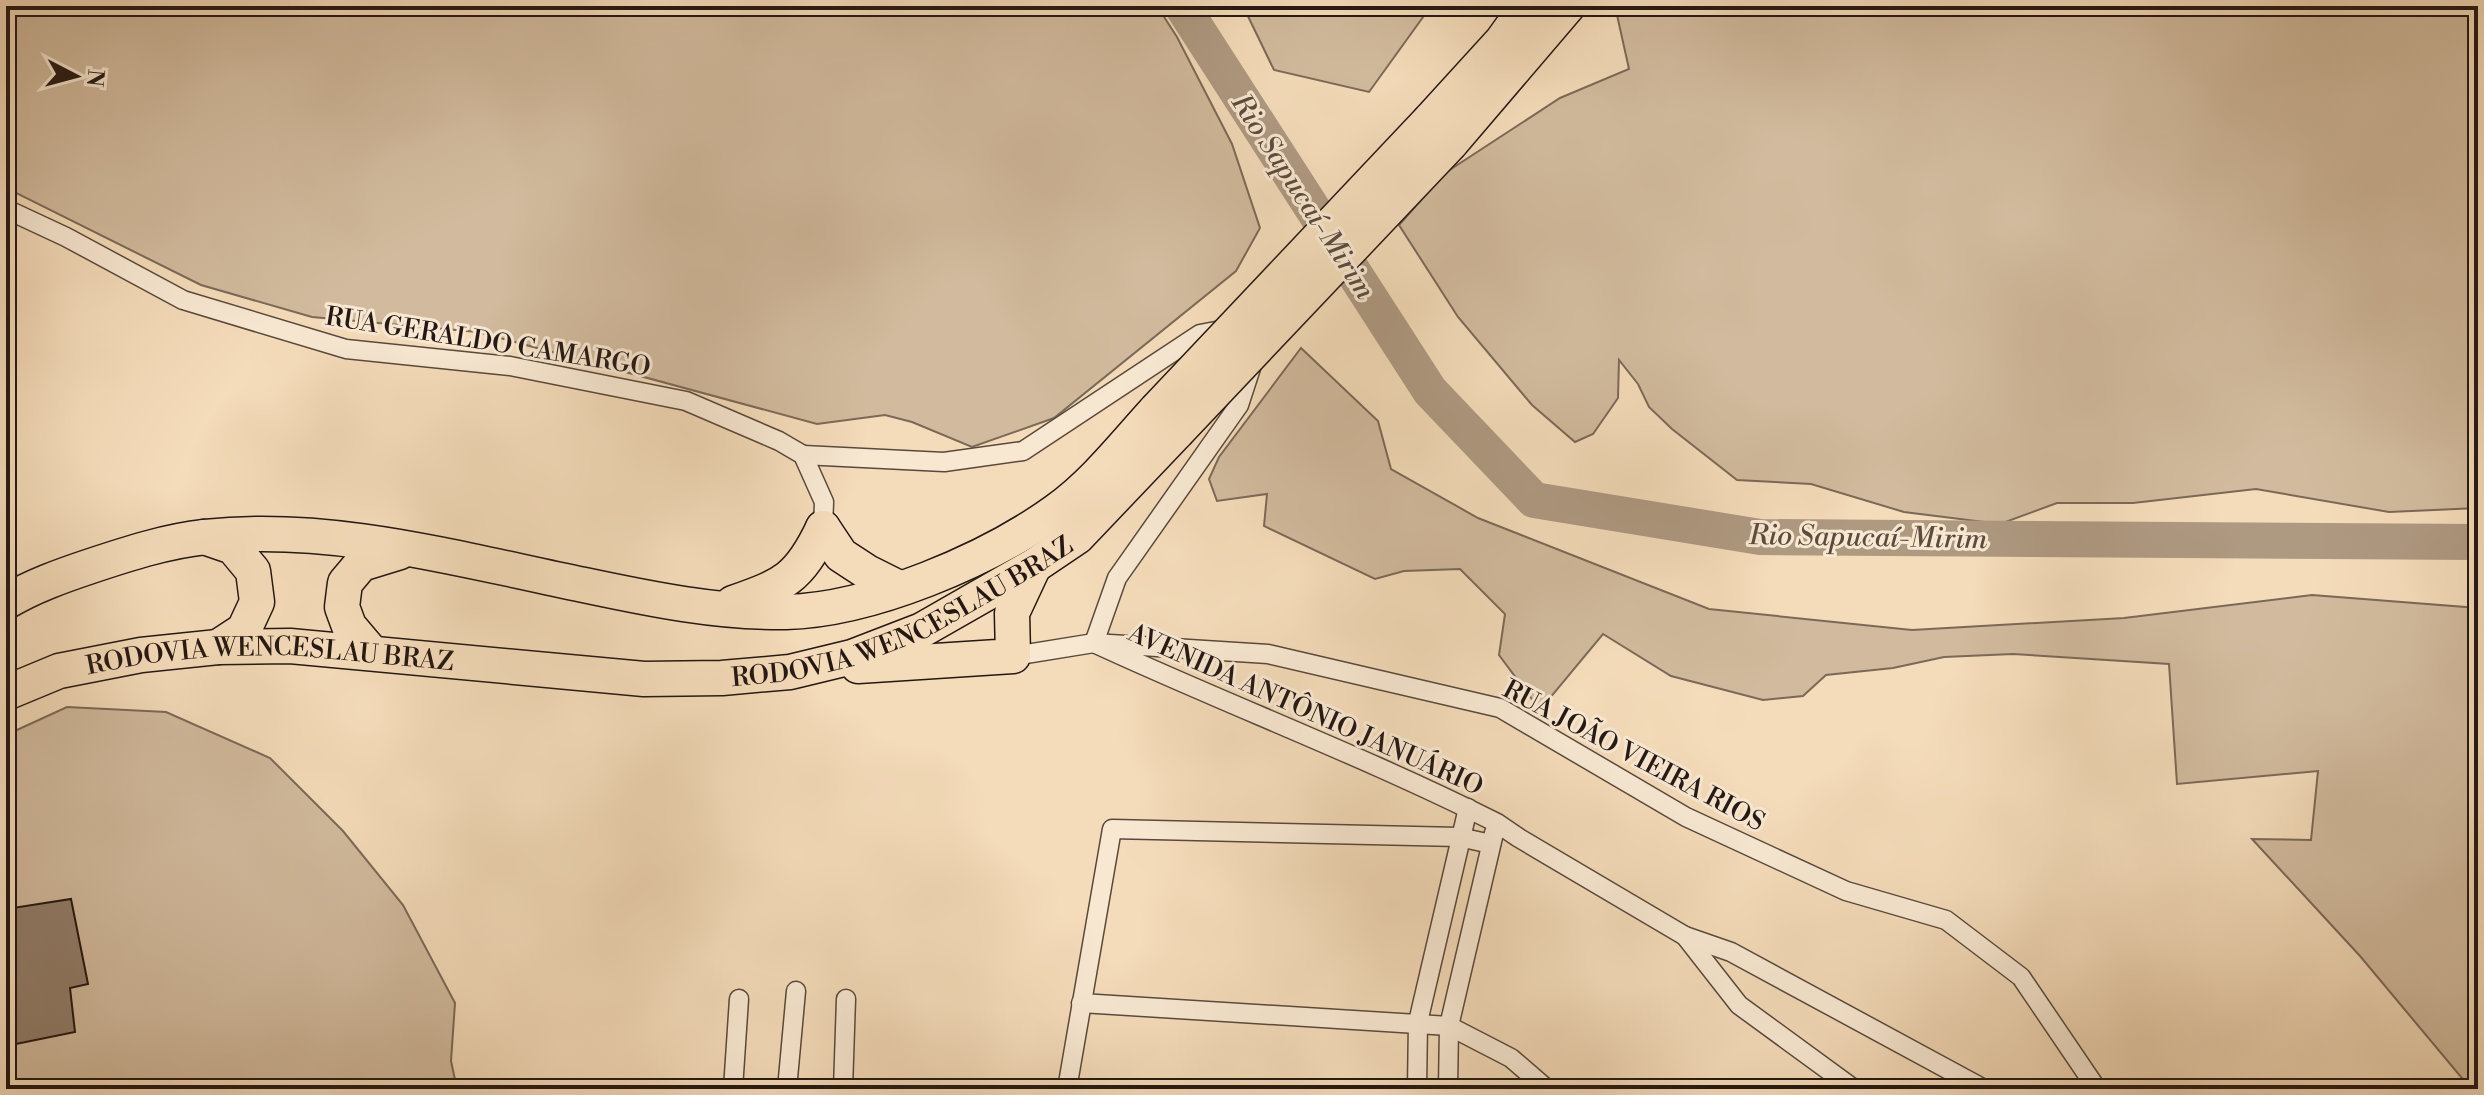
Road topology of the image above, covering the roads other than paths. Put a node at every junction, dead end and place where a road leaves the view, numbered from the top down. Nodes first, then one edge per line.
1 (1527, 6) edge
2 (1568, 6) edge
3 (1440, 132) junction
4 (6, 209) edge
5 (1166, 421) junction
6 (803, 455) junction
7 (823, 528) junction
8 (204, 537) junction
9 (408, 549) junction
10 (1034, 566) junction
11 (899, 588) junction
12 (6, 602) edge
13 (717, 608) junction
14 (1094, 643) junction
15 (218, 647) junction
16 (371, 652) junction
17 (1013, 656) junction
18 (790, 672) junction
19 (6, 693) edge
20 (1468, 808) junction
21 (1497, 823) junction
22 (1459, 837) junction
23 (1491, 844) junction
24 (1685, 936) junction
25 (796, 991) dead end
26 (739, 999) dead end
27 (846, 999) dead end
28 (1081, 1003) junction
29 (1418, 1022) junction
30 (1449, 1026) junction
31 (733, 1089) edge
32 (787, 1089) edge
33 (843, 1089) edge
34 (1067, 1089) edge
35 (1417, 1089) edge
36 (1448, 1089) edge
37 (1547, 1089) edge
38 (1854, 1089) edge
39 (1984, 1089) edge
40 (2097, 1089) edge

1 - 3 highway, RODOVIA WENCESLAU BRAZ
2 - 3 highway, RODOVIA WENCESLAU BRAZ
3 - 5 highway, RODOVIA WENCESLAU BRAZ, bridge
4 - 6 street, RUA GERALDO CAMARGO
5 - 10 highway, RODOVIA WENCESLAU BRAZ
5 - 11 highway, RODOVIA WENCESLAU BRAZ
6 - 7 street
6 - 14 street
7 - 11 highway
7 - 13 highway
8 - 9 highway, RODOVIA WENCESLAU BRAZ
8 - 12 highway, RODOVIA WENCESLAU BRAZ
8 - 15 highway
9 - 13 highway, RODOVIA WENCESLAU BRAZ
9 - 16 highway
10 - 17 highway
10 - 18 highway, RODOVIA WENCESLAU BRAZ
11 - 13 highway, RODOVIA WENCESLAU BRAZ
14 - 17 street, RUA JOÃO VIEIRA RIOS
14 - 20 street, AVENIDA ANTÔNIO JANUÁRIO
14 - 40 street, RUA JOÃO VIEIRA RIOS
15 - 16 highway, RODOVIA WENCESLAU BRAZ
15 - 19 highway, RODOVIA WENCESLAU BRAZ
16 - 18 highway, RODOVIA WENCESLAU BRAZ
17 - 18 highway
20 - 21 street, AVENIDA ANTÔNIO JANUÁRIO
20 - 22 street
21 - 23 street
21 - 24 street, AVENIDA ANTÔNIO JANUÁRIO
22 - 23 street
22 - 28 street
22 - 29 street
23 - 30 street
24 - 38 street
24 - 39 street
25 - 32 street
26 - 31 street
27 - 33 street
28 - 29 street
28 - 34 street
29 - 30 street
29 - 35 street
30 - 36 street
30 - 37 street

